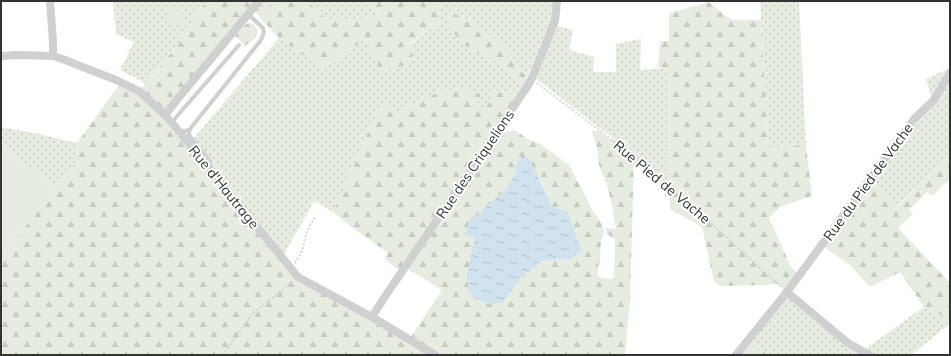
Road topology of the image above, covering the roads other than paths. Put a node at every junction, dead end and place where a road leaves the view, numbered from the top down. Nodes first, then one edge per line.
1 (50, 1) edge
2 (259, 1) edge
3 (557, 1) edge
4 (248, 14) junction
5 (239, 45) dead end
6 (1, 56) edge
7 (53, 56) junction
8 (950, 73) edge
9 (165, 115) junction
10 (171, 123) junction
11 (190, 129) junction
12 (178, 130) junction
13 (212, 172) junction
14 (787, 292) junction
15 (372, 317) junction
16 (435, 355) edge
17 (736, 355) edge
18 (869, 355) edge

1 - 7 street
2 - 4 street
3 - 15 street, Rue des Criquelions
4 - 9 street
4 - 11 lane
5 - 10 lane
6 - 7 street, Rue d'Hautrage
7 - 9 street, Rue d'Hautrage
8 - 14 street, Rue du Pied de Vache
9 - 10 street, Rue d'Hautrage
10 - 12 street, Rue d'Hautrage
11 - 12 lane
11 - 13 lane
12 - 13 street, Rue d'Hautrage
13 - 15 street, Rue d'Hautrage
14 - 17 street, Rue du Pied de Vache
14 - 18 street
15 - 16 street, Rue d'Hautrage

